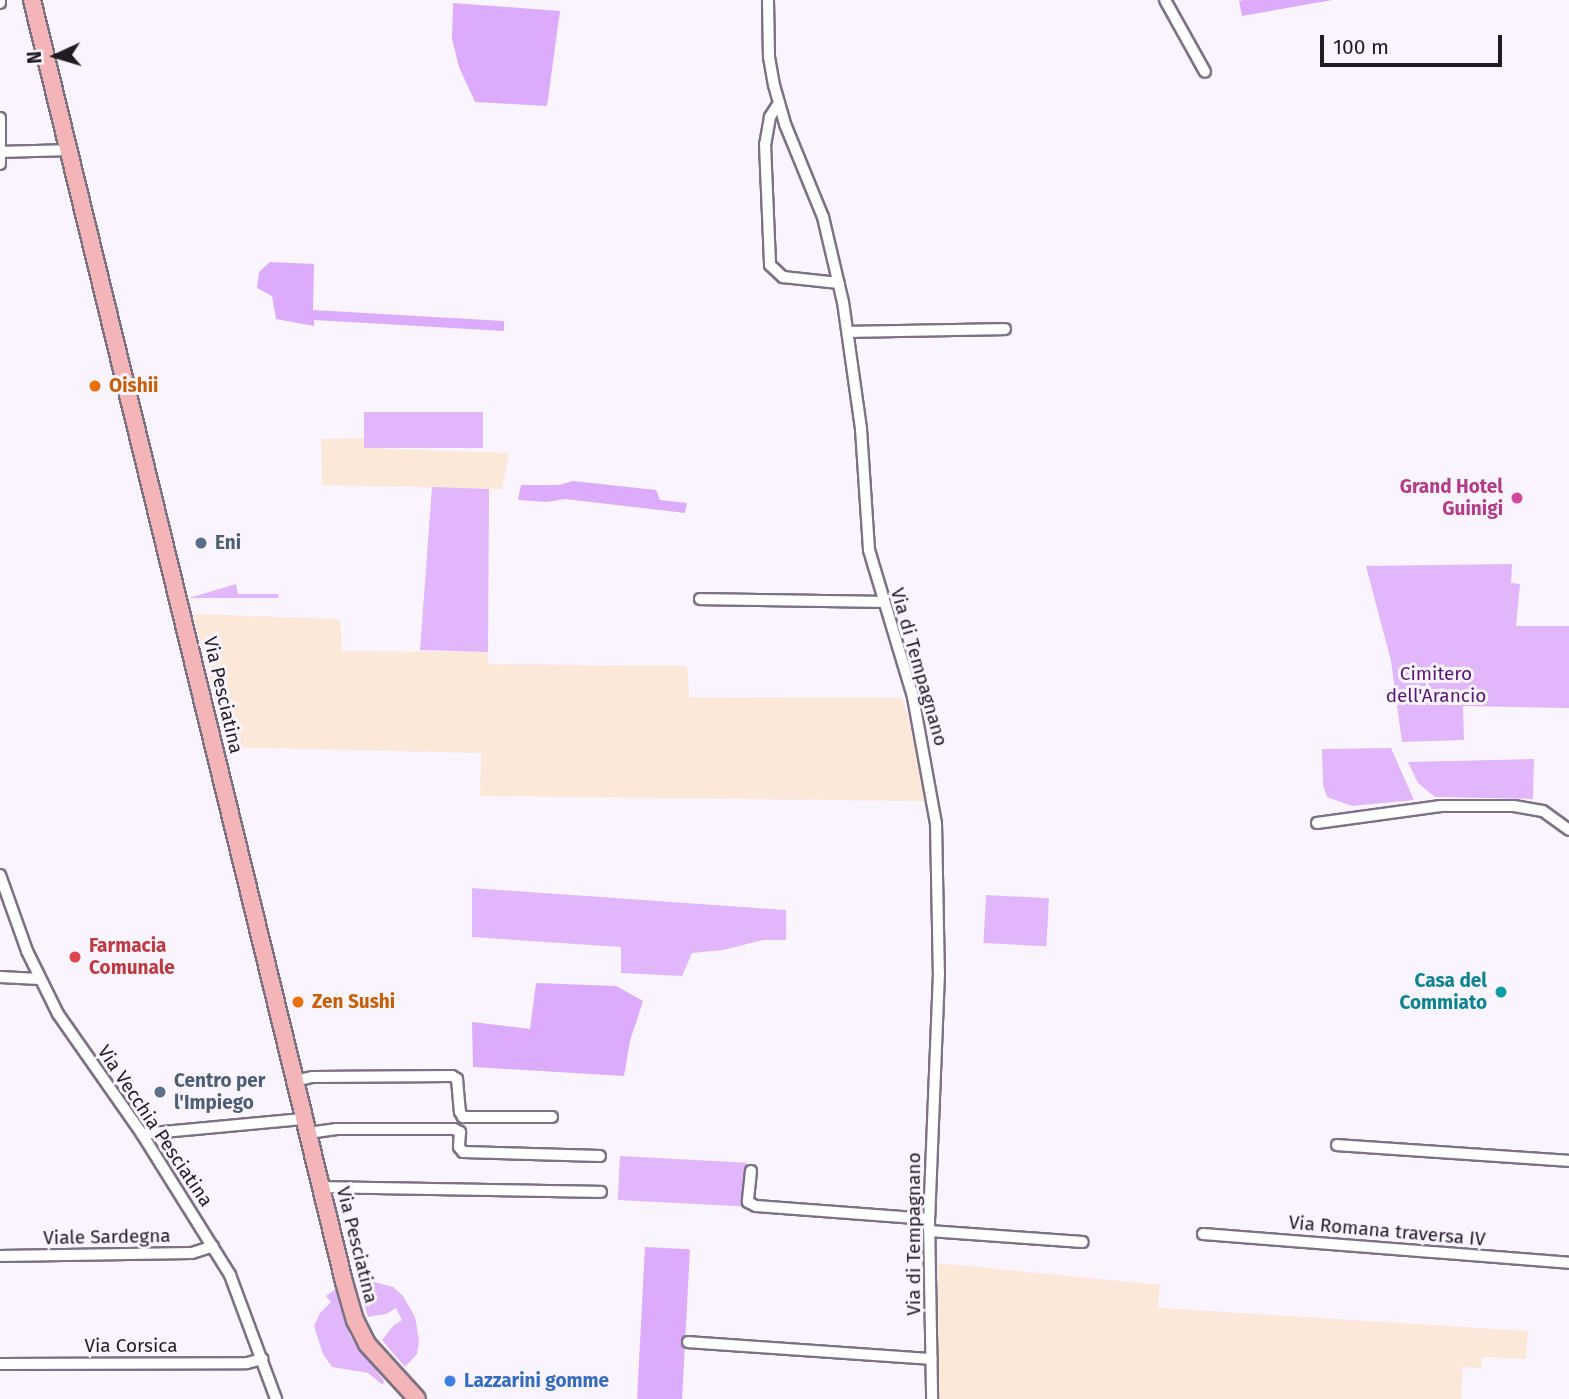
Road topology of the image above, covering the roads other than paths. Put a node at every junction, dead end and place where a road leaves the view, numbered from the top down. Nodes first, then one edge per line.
1 (32, 0) edge
2 (768, 0) edge
3 (1165, 0) edge
4 (1205, 72) dead end
5 (779, 103) junction
6 (0, 118) edge
7 (67, 150) junction
8 (1, 152) edge
9 (0, 164) edge
10 (839, 283) junction
11 (1005, 329) dead end
12 (849, 332) junction
13 (700, 599) dead end
14 (883, 602) junction
15 (1317, 823) dead end
16 (1569, 830) edge
17 (0, 875) edge
18 (0, 976) edge
19 (39, 979) junction
20 (295, 1081) junction
21 (552, 1117) dead end
22 (306, 1126) junction
23 (142, 1134) junction
24 (1337, 1145) dead end
25 (600, 1156) dead end
26 (1569, 1161) edge
27 (751, 1171) dead end
28 (321, 1187) junction
29 (601, 1192) dead end
30 (929, 1225) junction
31 (1203, 1234) dead end
32 (1083, 1242) dead end
33 (213, 1246) junction
34 (0, 1256) edge
35 (1569, 1263) edge
36 (688, 1342) dead end
37 (262, 1359) junction
38 (931, 1359) junction
39 (0, 1364) edge
40 (276, 1399) edge
41 (417, 1399) edge
42 (932, 1399) edge

1 - 7 main road, Via Pesciatina
2 - 5 street, Via di Tempagnano
3 - 4 street
5 - 10 street, Via di Tempagnano
5 - 10 street
6 - 8 street
7 - 8 street
7 - 20 main road, Via Pesciatina
8 - 9 street
10 - 12 street, Via di Tempagnano
11 - 12 street
12 - 14 street, Via di Tempagnano
13 - 14 street
14 - 30 street, Via di Tempagnano
15 - 16 street
17 - 19 street, Via Vecchia Pesciatina
18 - 19 street
19 - 23 street, Via Vecchia Pesciatina
20 - 21 street
20 - 22 main road, Via Pesciatina
22 - 23 street
22 - 25 street
22 - 28 main road, Via Pesciatina
23 - 33 street, Via Vecchia Pesciatina
24 - 26 street
27 - 30 street
28 - 29 street
28 - 41 main road, Via Pesciatina
30 - 32 street
30 - 38 street, Via di Tempagnano
31 - 35 street, Via Romana traversa IV
33 - 34 street, Viale Sardegna
33 - 37 street, Via Vecchia Pesciatina
36 - 38 street
37 - 39 street, Via Corsica
37 - 40 street, Via Vecchia Pesciatina
38 - 42 street, Via di Tempagnano

